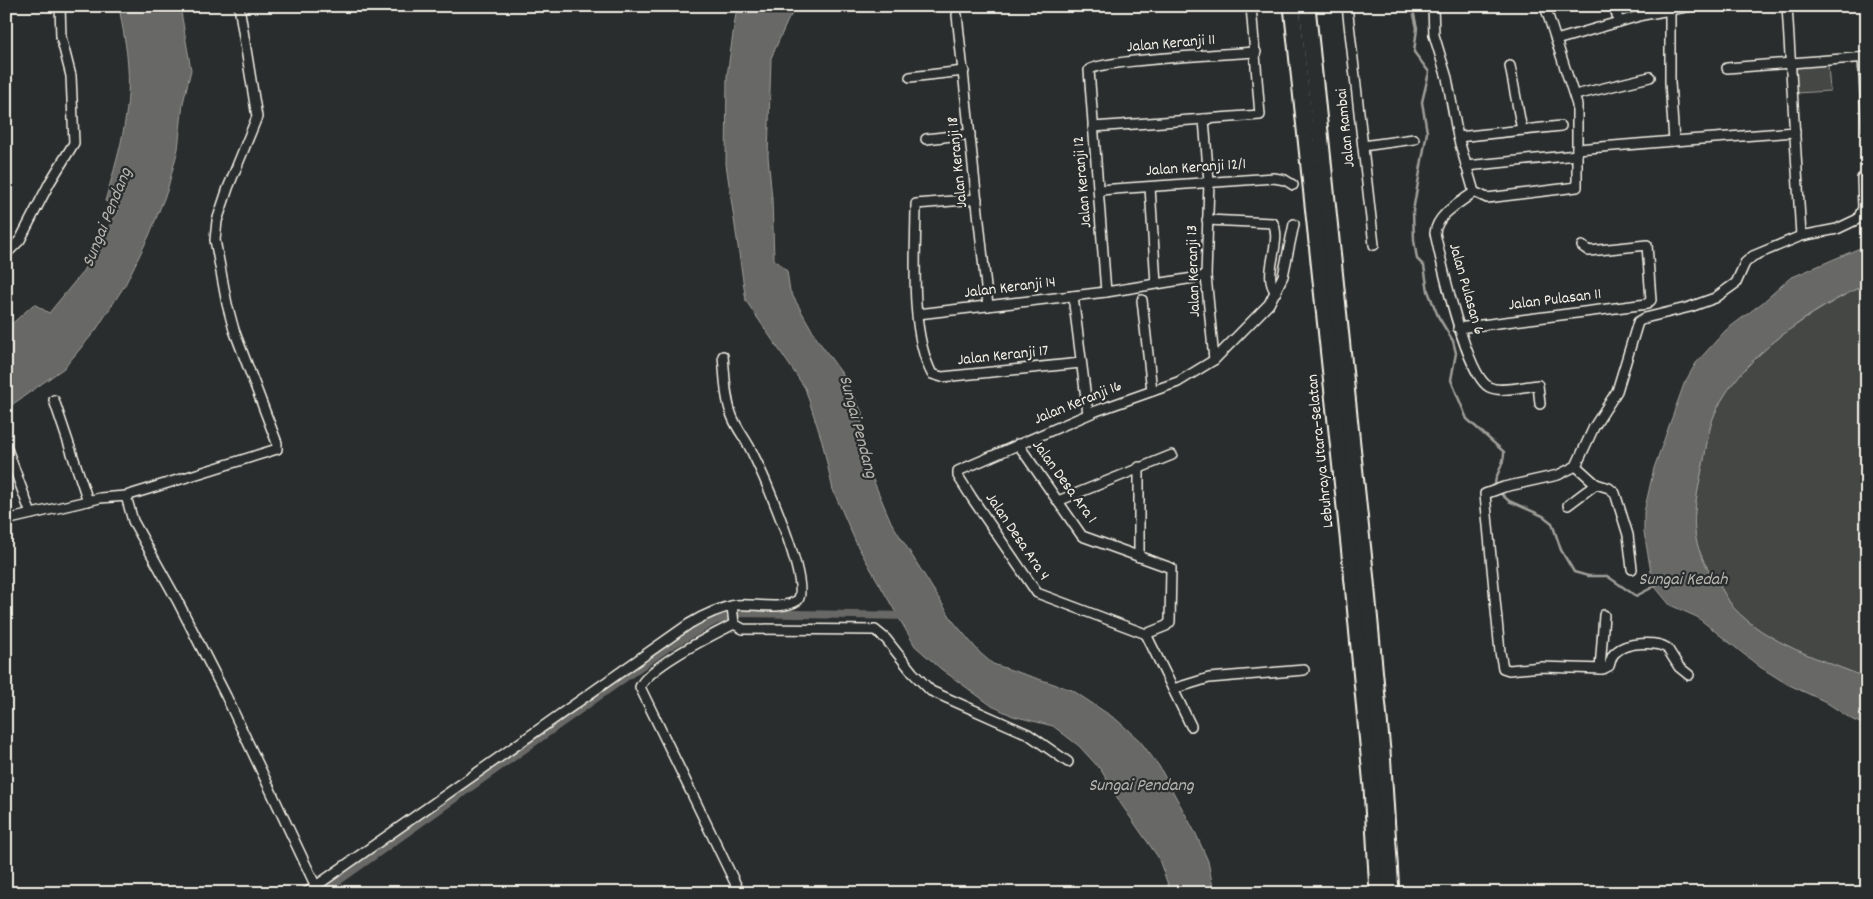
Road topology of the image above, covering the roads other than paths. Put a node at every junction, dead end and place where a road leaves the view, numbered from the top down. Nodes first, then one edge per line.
1 (60, 6) edge
2 (239, 6) edge
3 (1252, 6) edge
4 (1292, 6) edge
5 (1307, 6) edge
6 (1347, 6) edge
7 (1433, 6) edge
8 (1545, 6) edge
9 (1614, 6) edge
10 (1691, 6) edge
11 (1787, 6) edge
12 (1670, 10) junction
13 (957, 15) dead end
14 (1619, 22) junction
15 (1556, 40) junction
16 (1256, 52) junction
17 (1865, 57) edge
18 (1790, 62) junction
19 (1510, 66) dead end
20 (1727, 68) dead end
21 (1089, 70) joint
22 (964, 71) junction
23 (910, 77) dead end
24 (1650, 77) dead end
25 (1575, 95) junction
26 (1204, 119) junction
27 (1561, 126) dead end
28 (1093, 127) junction
29 (1867, 129) edge
30 (1522, 130) junction
31 (1794, 132) junction
32 (970, 134) junction
33 (1458, 137) junction
34 (926, 139) dead end
35 (1414, 139) dead end
36 (1674, 141) junction
37 (1363, 146) junction
38 (1577, 152) junction
39 (1466, 166) junction
40 (1862, 178) dead end
41 (1209, 182) junction
42 (1293, 185) dead end
43 (1150, 187) junction
44 (1099, 190) junction
45 (1474, 192) junction
46 (976, 200) junction
47 (1207, 220) junction
48 (1294, 224) dead end
49 (1801, 236) junction
50 (1374, 246) dead end
51 (1582, 246) dead end
52 (6, 254) edge
53 (1206, 276) junction
54 (1156, 284) junction
55 (1106, 292) junction
56 (1276, 292) junction
57 (1073, 296) junction
58 (1142, 300) dead end
59 (988, 306) junction
60 (918, 314) junction
61 (1458, 328) junction
62 (723, 356) dead end
63 (1214, 360) junction
64 (1081, 363) junction
65 (1152, 392) junction
66 (54, 400) dead end
67 (1540, 404) dead end
68 (1088, 414) junction
69 (1018, 444) junction
70 (6, 446) edge
71 (1172, 456) dead end
72 (1576, 466) junction
73 (1139, 467) junction
74 (958, 476) joint
75 (1596, 484) junction
76 (126, 496) junction
77 (88, 501) junction
78 (1058, 501) junction
79 (1568, 505) dead end
80 (31, 514) junction
81 (6, 520) edge
82 (1139, 557) junction
83 (1632, 569) dead end
84 (1604, 615) dead end
85 (734, 616) junction
86 (1146, 634) junction
87 (1304, 670) dead end
88 (1600, 670) junction
89 (1689, 675) dead end
90 (1173, 689) junction
91 (1191, 726) dead end
92 (1068, 762) dead end
93 (317, 889) edge
94 (306, 893) edge
95 (740, 893) edge
96 (1378, 893) edge
97 (1391, 893) edge

1 - 52 street
2 - 76 street
3 - 16 street
4 - 96 highway, Lebuhraya Utara–Selatan
5 - 97 highway, Lebuhraya Utara–Selatan
6 - 37 street, Jalan Rambai
7 - 33 street
8 - 15 street
9 - 14 street
10 - 12 street
11 - 18 street
12 - 14 street
12 - 36 street
13 - 22 street, Jalan Keranji 18
14 - 15 street
15 - 25 street
16 - 21 street, Jalan Keranji 11
16 - 26 street
17 - 18 street
17 - 29 street
18 - 20 street
18 - 31 street
19 - 30 street
21 - 28 street, Jalan Keranji 12
22 - 23 street
22 - 32 street, Jalan Keranji 18
24 - 25 street
25 - 38 street
26 - 28 street
26 - 41 street, Jalan Keranji 13
27 - 30 street
28 - 44 street, Jalan Keranji 12
30 - 33 street
31 - 36 street
31 - 49 street
32 - 34 street
32 - 46 street, Jalan Keranji 18
33 - 39 street
35 - 37 street
36 - 38 street
37 - 50 street, Jalan Rambai
38 - 39 street
38 - 45 street
39 - 45 street
40 - 49 street
41 - 42 street, Jalan Keranji 12/1
41 - 43 street, Jalan Keranji 12/1
41 - 47 street, Jalan Keranji 13
43 - 44 street, Jalan Keranji 12/1
43 - 54 street
44 - 55 street, Jalan Keranji 12
45 - 61 street, Jalan Pulasan 6
46 - 59 street, Jalan Keranji 18
46 - 60 street
47 - 53 street, Jalan Keranji 13
47 - 56 street
48 - 56 street, Jalan Keranji 16
49 - 72 street
51 - 61 street, Jalan Pulasan 11
53 - 54 street, Jalan Keranji 14
53 - 63 street, Jalan Keranji 13
54 - 55 street, Jalan Keranji 14
55 - 57 street, Jalan Keranji 14
56 - 63 street, Jalan Keranji 16
57 - 59 street, Jalan Keranji 14
57 - 64 street
58 - 65 street
59 - 60 street, Jalan Keranji 14
60 - 64 street, Jalan Keranji 17
61 - 67 street, Jalan Pulasan 6
62 - 85 street
63 - 65 street, Jalan Keranji 16
64 - 68 street
65 - 68 street, Jalan Keranji 16
66 - 77 street
68 - 69 street, Jalan Keranji 16
69 - 74 street, Jalan Keranji 16
69 - 78 street, Jalan Desa Ara 1
70 - 80 street
71 - 73 street
72 - 75 street
72 - 88 street
73 - 78 street
73 - 82 street
74 - 86 street, Jalan Desa Ara 4
75 - 79 street
75 - 83 street
76 - 77 street
76 - 93 street
77 - 80 street
78 - 82 street, Jalan Desa Ara 1
80 - 81 street
82 - 86 street, Jalan Desa Ara 1
84 - 88 street
85 - 92 street
85 - 93 street
85 - 95 street
86 - 90 street
87 - 90 street
88 - 89 street
90 - 91 street
93 - 94 street

